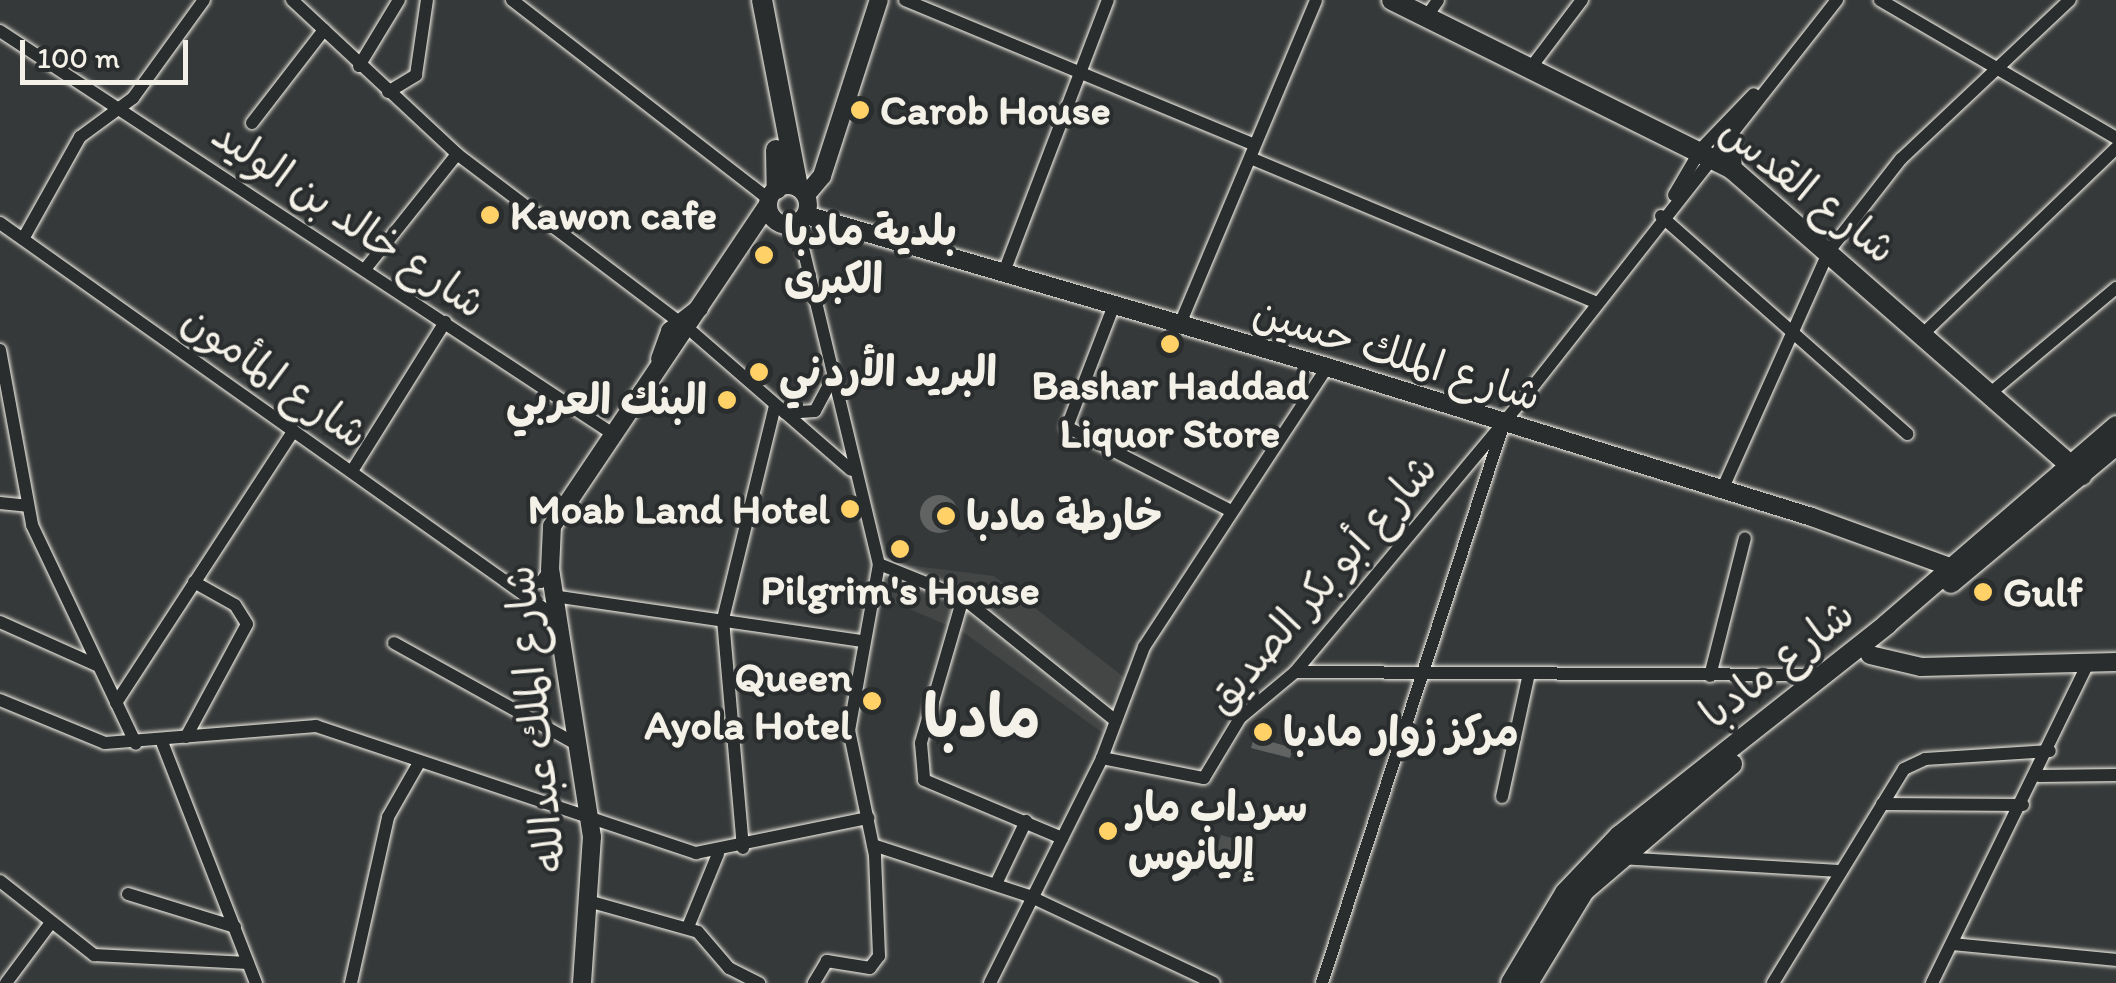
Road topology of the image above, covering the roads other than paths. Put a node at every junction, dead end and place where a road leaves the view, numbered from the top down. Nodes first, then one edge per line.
1 (204, 0) edge
2 (292, 0) edge
3 (399, 0) edge
4 (427, 0) edge
5 (512, 0) edge
6 (750, 0) edge
7 (762, 0) edge
8 (879, 0) edge
9 (905, 0) edge
10 (1108, 0) edge
11 (1316, 0) edge
12 (1392, 0) edge
13 (1582, 0) edge
14 (1836, 0) edge
15 (1880, 0) edge
16 (2070, 0) edge
17 (1433, 8) edge
18 (324, 30) junction
19 (0, 32) edge
20 (360, 66) junction
21 (1532, 66) junction
22 (1080, 68) junction
23 (2003, 70) junction
24 (1764, 86) junction
25 (388, 92) junction
26 (121, 108) junction
27 (252, 123) dead end
28 (1730, 134) junction
29 (2116, 138) edge
30 (2116, 148) edge
31 (1253, 151) junction
32 (1707, 152) junction
33 (457, 154) junction
34 (1732, 169) junction
35 (784, 195) junction
36 (1664, 213) junction
37 (801, 219) junction
38 (0, 223) edge
39 (23, 239) junction
40 (1829, 251) junction
41 (366, 268) junction
42 (1004, 272) junction
43 (2116, 288) edge
44 (1595, 302) junction
45 (1114, 306) junction
46 (445, 322) junction
47 (1180, 324) junction
48 (1792, 327) junction
49 (680, 331) junction
50 (1924, 333) junction
51 (0, 350) edge
52 (1326, 367) junction
53 (832, 380) junction
54 (1994, 390) junction
55 (778, 409) junction
56 (1504, 423) junction
57 (2116, 426) edge
58 (293, 431) junction
59 (610, 432) junction
60 (1907, 434) dead end
61 (2116, 445) edge
62 (2077, 469) junction
63 (851, 470) junction
64 (352, 471) junction
65 (1722, 490) junction
66 (0, 503) edge
67 (27, 506) junction
68 (1228, 510) junction
69 (1745, 538) dead end
70 (879, 564) junction
71 (1956, 569) junction
72 (550, 570) junction
73 (194, 582) junction
74 (512, 585) junction
75 (553, 596) junction
76 (963, 598) junction
77 (557, 618) junction
78 (723, 618) junction
79 (0, 622) edge
80 (862, 640) junction
81 (394, 643) dead end
82 (1870, 654) junction
83 (2116, 662) edge
84 (2088, 664) junction
85 (96, 665) junction
86 (1295, 672) junction
87 (1823, 675) junction
88 (1710, 676) junction
89 (1528, 678) junction
90 (1422, 679) junction
91 (0, 700) edge
92 (116, 703) junction
93 (1116, 721) junction
94 (186, 738) junction
95 (162, 742) junction
96 (136, 744) junction
97 (578, 745) junction
98 (2050, 752) junction
99 (1102, 758) junction
100 (420, 762) junction
101 (2116, 774) edge
102 (2039, 776) junction
103 (1502, 797) dead end
104 (1882, 804) junction
105 (2024, 806) junction
106 (868, 818) junction
107 (1026, 820) junction
108 (590, 823) junction
109 (1062, 838) junction
110 (873, 844) junction
111 (744, 848) junction
112 (718, 854) junction
113 (1616, 858) junction
114 (1838, 870) junction
115 (0, 880) edge
116 (996, 884) junction
117 (128, 894) dead end
118 (1030, 896) junction
119 (588, 901) junction
120 (50, 924) junction
121 (235, 927) junction
122 (688, 927) junction
123 (1953, 944) junction
124 (2116, 960) edge
125 (248, 963) junction
126 (1191, 977) edge
127 (6, 983) edge
128 (256, 983) edge
129 (351, 983) edge
130 (582, 983) edge
131 (759, 983) edge
132 (814, 983) edge
133 (990, 983) edge
134 (1214, 983) edge
135 (1322, 983) edge
136 (1511, 983) edge
137 (1528, 983) edge
138 (1773, 983) edge
139 (1932, 983) edge

1 - 26 street
2 - 18 street
3 - 20 street
4 - 25 street
5 - 35 street
6 - 35 main road
7 - 35 main road
8 - 35 main road
9 - 22 street
10 - 22 street
11 - 31 street
12 - 17 main road, شارع القدس
13 - 21 street
14 - 24 street, شارع أبو بكر الصديق
15 - 23 street
16 - 23 street
17 - 21 main road, شارع القدس
18 - 20 street
18 - 27 street
19 - 26 street, شارع خالد بن الوليد
20 - 25 street
21 - 32 main road, شارع القدس
22 - 31 street
22 - 42 street
23 - 29 street
23 - 40 street
24 - 28 street, شارع أبو بكر الصديق
24 - 32 street, شارع أبو بكر الصديق
25 - 33 street
26 - 39 street
26 - 41 street, شارع خالد بن الوليد
28 - 32 street, شارع أبو بكر الصديق
28 - 34 main road
30 - 50 street
31 - 44 street
31 - 47 street
32 - 34 main road, شارع القدس
32 - 36 street, شارع أبو بكر الصديق
33 - 41 street
33 - 49 street
34 - 40 main road, شارع القدس
35 - 37 main road
35 - 37 main road, شارع الملك حسين
35 - 49 main road
36 - 44 street, شارع أبو بكر الصديق
36 - 48 street
37 - 42 main road, شارع الملك حسين
37 - 53 street
38 - 39 street, شارع المأمون
39 - 58 street, شارع المأمون
40 - 48 street
40 - 50 main road, شارع القدس
41 - 46 street, شارع خالد بن الوليد
42 - 45 main road, شارع الملك حسين
43 - 54 street
44 - 56 street, شارع أبو بكر الصديق
45 - 47 main road, شارع الملك حسين
45 - 68 street
46 - 59 street, شارع خالد بن الوليد
46 - 64 street
47 - 52 main road, شارع الملك حسين
48 - 60 street
48 - 65 street
49 - 55 street
49 - 59 main road, شارع الملك عبدالله
50 - 54 main road, شارع القدس
51 - 67 street
52 - 56 main road, شارع الملك حسين
52 - 68 street
53 - 55 street
53 - 63 street
54 - 62 main road, شارع القدس
55 - 63 street
55 - 78 street
56 - 65 main road, شارع الملك حسين
56 - 86 street, شارع أبو بكر الصديق
56 - 90 street
57 - 62 main road, شارع مادبا
58 - 64 street, شارع المأمون
58 - 73 street
59 - 72 main road, شارع الملك عبدالله
61 - 62 main road, شارع مادبا
62 - 71 main road, شارع مادبا
63 - 70 street
64 - 74 street, شارع المأمون
65 - 71 main road, شارع الملك حسين
66 - 67 street
67 - 85 street
68 - 93 street
69 - 88 street
70 - 76 street
70 - 80 street
71 - 82 main road, شارع مادبا
71 - 87 main road, شارع مادبا
72 - 74 street
72 - 75 main road, شارع الملك عبدالله
73 - 92 street
73 - 94 street
74 - 77 street, شارع المأمون
75 - 77 main road, شارع الملك عبدالله
75 - 78 street
76 - 93 street
76 - 107 street
77 - 97 main road, شارع الملك عبدالله
78 - 80 street
78 - 111 street
79 - 85 street
80 - 106 street
81 - 97 street
82 - 84 main road
82 - 113 main road, شارع مادبا
83 - 84 main road
84 - 98 street
85 - 92 street
86 - 90 street
86 - 99 street, شارع أبو بكر الصديق
87 - 88 street
87 - 136 main road, شارع مادبا
88 - 89 street
89 - 90 street
89 - 103 street
90 - 135 street
91 - 96 street
92 - 96 street
93 - 99 street
94 - 95 street
94 - 100 street
95 - 96 street
95 - 121 street
97 - 108 main road, شارع الملك عبدالله
98 - 102 street
98 - 104 street
99 - 109 street
100 - 108 street
100 - 129 street
101 - 102 street
102 - 105 street
104 - 105 street
104 - 114 street
105 - 123 street
106 - 110 street
106 - 111 street
107 - 109 street
107 - 116 street
108 - 112 street
108 - 119 main road, شارع الملك عبدالله
109 - 118 street
110 - 116 street
110 - 132 street
111 - 112 street
112 - 122 street
113 - 114 street
113 - 137 main road, شارع مادبا
114 - 138 street
115 - 120 street
116 - 118 street
117 - 121 street
118 - 126 street
118 - 133 street
119 - 122 street
119 - 130 main road, شارع الملك عبدالله
120 - 125 street
120 - 127 street
121 - 125 street
122 - 131 street
123 - 124 street
123 - 139 street
125 - 128 street
126 - 134 street

